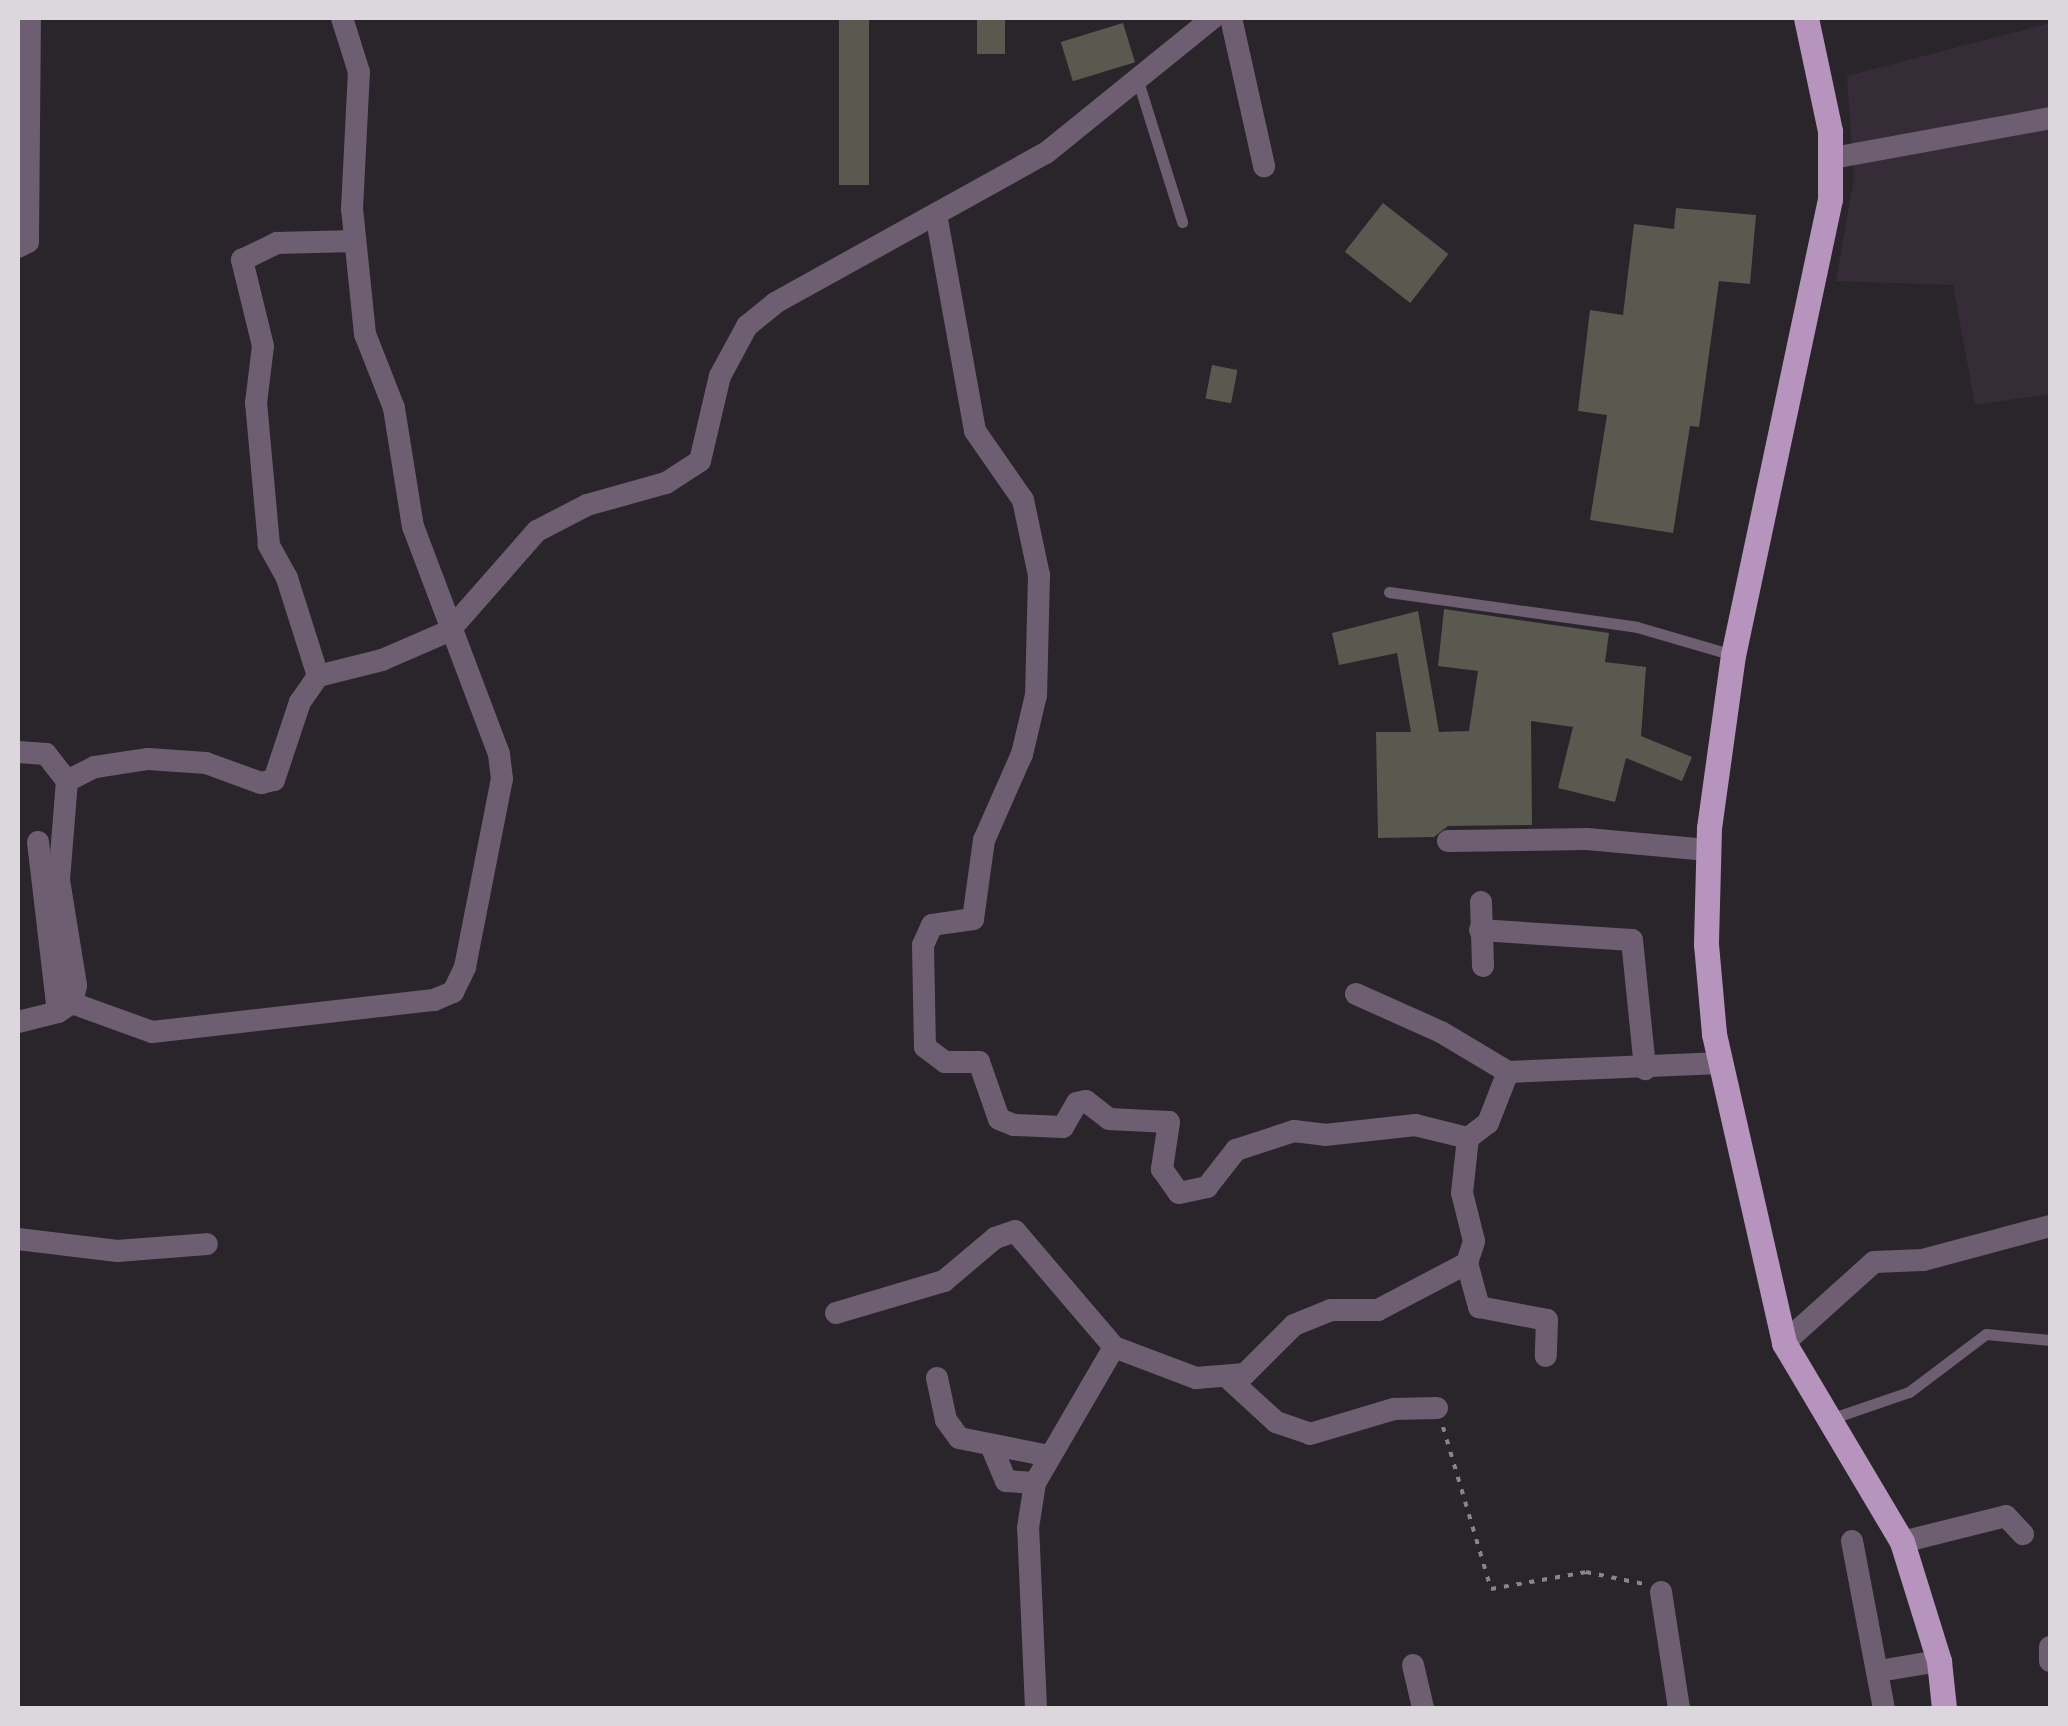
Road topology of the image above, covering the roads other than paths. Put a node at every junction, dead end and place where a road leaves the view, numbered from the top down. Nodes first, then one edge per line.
1 (30, 18) edge
2 (342, 18) edge
3 (1213, 18) edge
4 (1231, 18) edge
5 (1806, 18) edge
6 (1137, 78) junction
7 (2050, 118) edge
8 (22, 133) edge
9 (1833, 158) junction
10 (1264, 166) dead end
11 (936, 214) junction
12 (1182, 222) dead end
13 (355, 241) junction
14 (18, 247) edge
15 (1389, 592) dead end
16 (450, 631) junction
17 (1733, 655) junction
18 (318, 676) junction
19 (18, 752) edge
20 (67, 781) junction
21 (1448, 841) dead end
22 (38, 842) edge
23 (1707, 850) junction
24 (1480, 902) dead end
25 (1480, 930) junction
26 (1483, 966) dead end
27 (1356, 994) dead end
28 (65, 1007) junction
29 (18, 1022) edge
30 (1721, 1063) junction
31 (1645, 1069) junction
32 (1508, 1072) junction
33 (1468, 1138) junction
34 (2050, 1226) edge
35 (18, 1239) edge
36 (207, 1244) dead end
37 (1467, 1263) junction
38 (836, 1314) dead end
39 (2050, 1340) edge
40 (1784, 1343) junction
41 (1114, 1347) junction
42 (1546, 1356) dead end
43 (937, 1378) dead end
44 (1228, 1378) junction
45 (1437, 1408) road end
46 (1830, 1419) junction
47 (992, 1448) junction
48 (1049, 1456) junction
49 (1035, 1483) junction
50 (2024, 1534) dead end
51 (1852, 1540) dead end
52 (1902, 1542) junction
53 (1661, 1592) road end
54 (2050, 1647) edge
55 (1938, 1660) junction
56 (2050, 1661) edge
57 (1413, 1665) dead end
58 (1879, 1671) junction
59 (1036, 1708) edge
60 (1423, 1708) edge
61 (1679, 1708) edge
62 (1884, 1708) edge
63 (1944, 1708) edge

1 - 8 street
2 - 13 street
3 - 6 street
4 - 10 street
5 - 9 main road
6 - 11 street
6 - 12 lane
7 - 9 street
8 - 14 street
9 - 17 main road
11 - 16 street
11 - 33 street
13 - 16 street
13 - 18 street
15 - 17 lane
16 - 18 street
16 - 28 street
17 - 23 main road
18 - 20 street
19 - 20 street
20 - 22 street
21 - 23 street
22 - 28 street
23 - 30 main road
24 - 25 street
25 - 26 street
25 - 31 street
27 - 32 street
28 - 29 street
30 - 31 street
30 - 40 main road
31 - 32 street
32 - 33 street
33 - 37 street
34 - 40 street
35 - 36 street
37 - 42 street
37 - 44 street
38 - 41 street
39 - 46 lane
40 - 46 main road
41 - 44 street
41 - 48 street
43 - 47 street
44 - 45 street
46 - 52 main road
47 - 48 street
47 - 49 street
48 - 49 street
49 - 59 street
50 - 52 street
51 - 58 street
52 - 55 main road
53 - 61 street
54 - 56 street
55 - 58 street
55 - 63 main road
57 - 60 street
58 - 62 street

